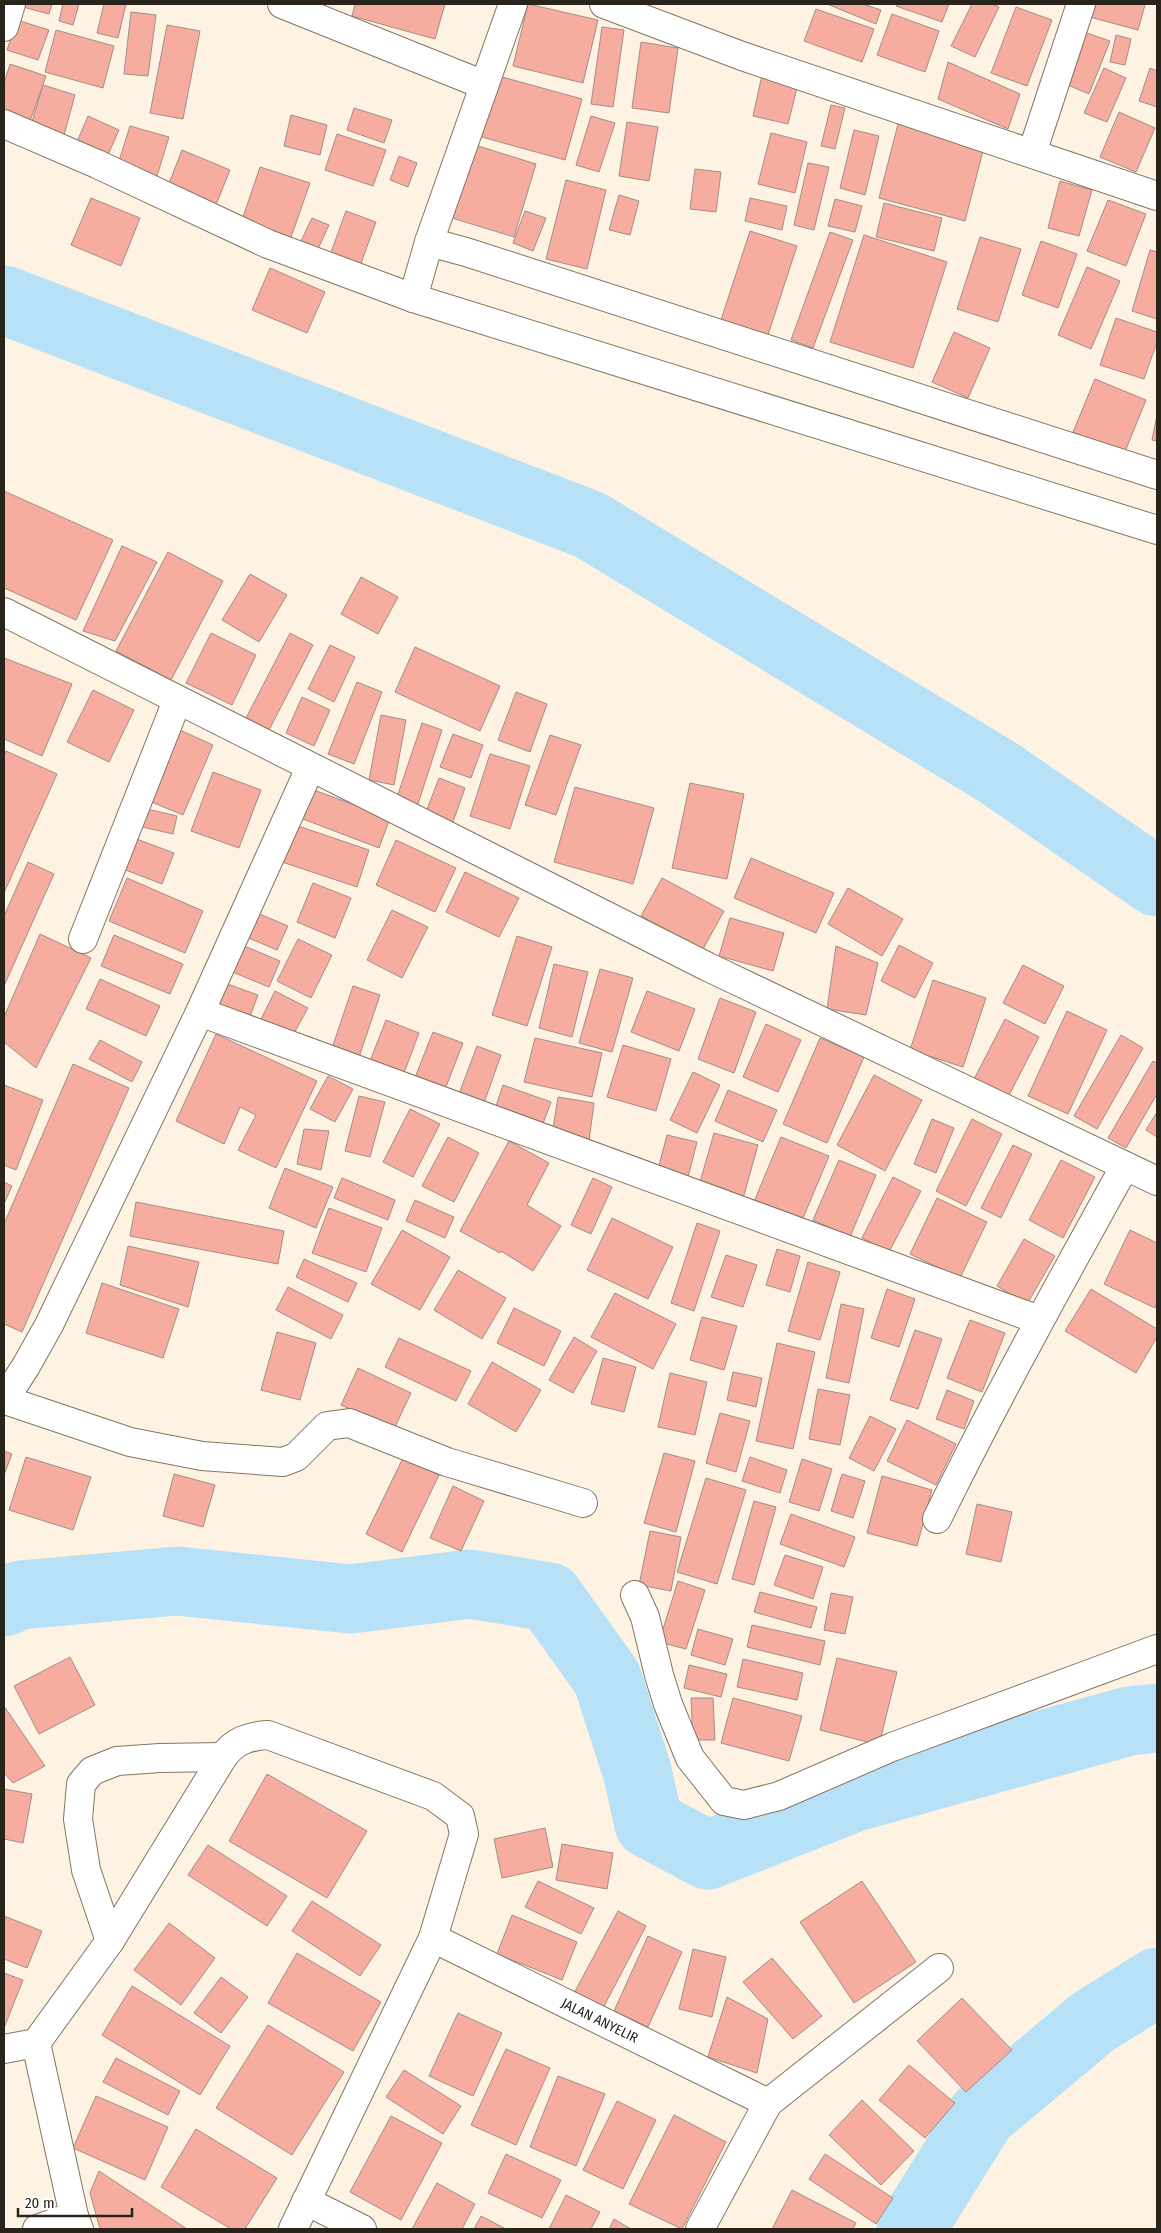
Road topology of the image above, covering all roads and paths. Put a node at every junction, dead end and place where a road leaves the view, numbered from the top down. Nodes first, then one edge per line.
1 (11, 4) edge
2 (282, 4) edge
3 (513, 4) edge
4 (604, 4) edge
5 (1081, 4) edge
6 (4, 27) edge
7 (484, 85) junction
8 (4, 124) edge
9 (1032, 154) junction
10 (1157, 196) edge
11 (429, 242) junction
12 (413, 298) junction
13 (1157, 475) edge
14 (1157, 530) edge
15 (4, 612) edge
16 (177, 701) junction
17 (310, 768) junction
18 (83, 939) dead end
19 (200, 1012) junction
20 (1125, 1166) junction
21 (1157, 1181) edge
22 (1039, 1320) junction
23 (5, 1400) edge
24 (583, 1503) dead end
25 (937, 1519) dead end
26 (635, 1595) dead end
27 (1157, 1649) edge
28 (223, 1757) junction
29 (433, 1938) junction
30 (110, 1941) junction
31 (939, 1968) dead end
32 (36, 2043) junction
33 (4, 2049) edge
34 (768, 2103) junction
35 (306, 2201) junction
36 (76, 2223) edge
37 (37, 2229) edge
38 (292, 2229) edge
39 (362, 2229) edge
40 (700, 2229) edge

1 - 6 street
2 - 7 street
3 - 7 street
4 - 9 street
5 - 9 street
7 - 11 street
8 - 12 street
9 - 10 street
11 - 12 street
11 - 13 street
12 - 14 street
15 - 16 street
16 - 17 street
16 - 18 street
17 - 19 street
17 - 20 street
19 - 22 street
19 - 23 street
20 - 21 street
20 - 22 street
22 - 25 street
23 - 24 street
26 - 27 street
28 - 29 street
28 - 30 street
28 - 30 street
29 - 34 street, JALAN ANYELIR
29 - 35 street
30 - 32 street
31 - 34 street
32 - 33 street
32 - 36 street
34 - 40 street
35 - 38 street
35 - 39 street
36 - 37 street

